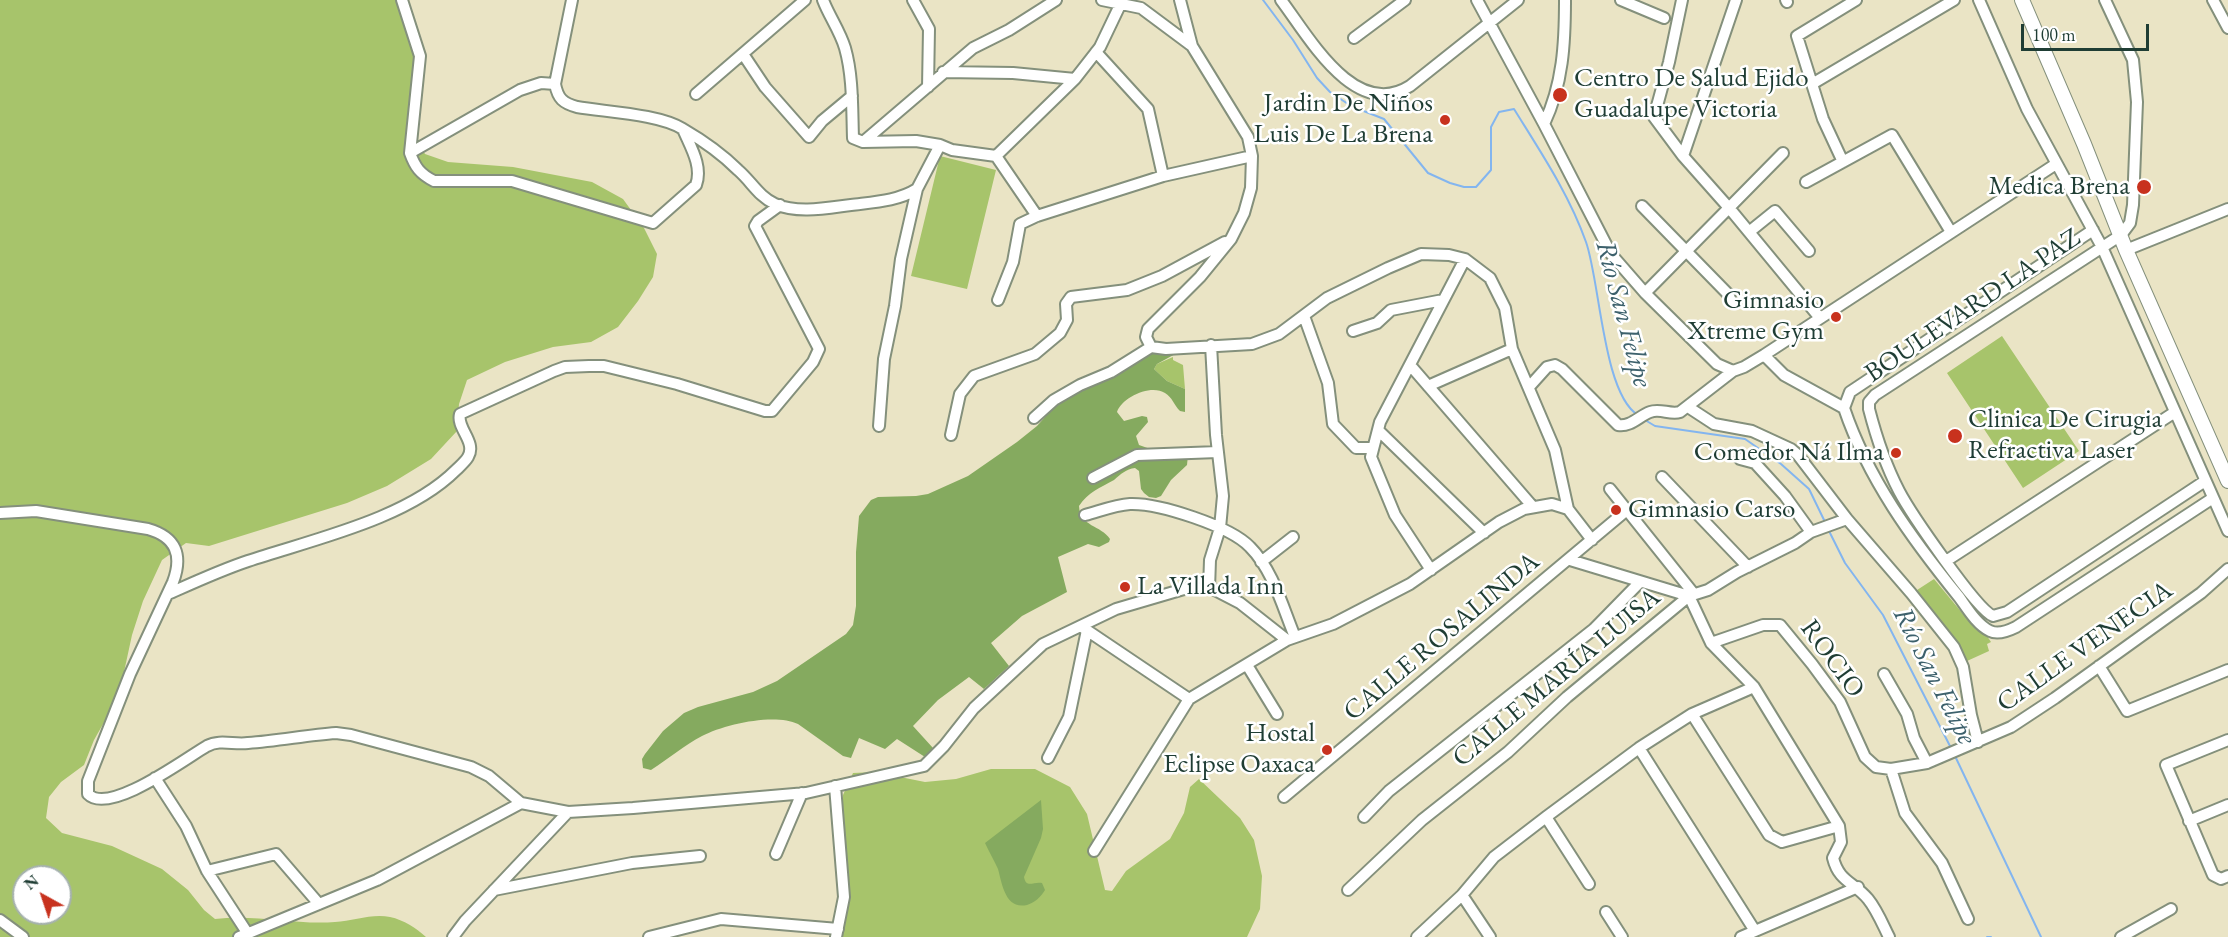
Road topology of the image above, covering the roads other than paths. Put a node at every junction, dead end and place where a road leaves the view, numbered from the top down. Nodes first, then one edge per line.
1 (402, 0) edge
2 (572, 0) edge
3 (805, 0) edge
4 (823, 0) edge
5 (913, 0) edge
6 (1056, 0) edge
7 (1102, 0) edge
8 (1180, 0) edge
9 (1281, 0) edge
10 (1405, 0) edge
11 (1477, 0) edge
12 (1518, 0) edge
13 (1565, 0) edge
14 (1621, 0) edge
15 (1682, 0) edge
16 (1736, 0) edge
17 (1856, 0) edge
18 (1954, 0) edge
19 (1979, 0) edge
20 (2022, 0) edge
21 (2105, 0) edge
22 (2213, 0) edge
23 (1121, 3) junction
24 (1640, 4) edge
25 (1664, 18) dead end
26 (1489, 23) junction
27 (2227, 25) edge
28 (1354, 38) dead end
29 (1192, 46) junction
30 (1096, 52) junction
31 (743, 54) junction
32 (943, 72) junction
33 (1076, 79) junction
34 (555, 84) junction
35 (1812, 84) junction
36 (928, 87) junction
37 (696, 94) dead end
38 (852, 96) junction
39 (1544, 124) junction
40 (683, 129) junction
41 (863, 142) junction
42 (940, 145) junction
43 (410, 153) junction
44 (1783, 153) dead end
45 (996, 156) junction
46 (1252, 156) junction
47 (1683, 156) junction
48 (1843, 162) junction
49 (2056, 164) junction
50 (1163, 176) junction
51 (1806, 182) dead end
52 (917, 189) junction
53 (780, 205) junction
54 (1642, 206) dead end
55 (1730, 208) junction
56 (2228, 209) edge
57 (1037, 216) junction
58 (2093, 230) junction
59 (1749, 232) junction
60 (1951, 232) junction
61 (2121, 235) junction
62 (1231, 239) junction
63 (2102, 247) junction
64 (1809, 250) dead end
65 (2126, 250) junction
66 (1687, 252) junction
67 (1465, 259) junction
68 (1645, 293) junction
69 (998, 300) dead end
70 (1443, 300) junction
71 (1732, 303) dead end
72 (1304, 316) junction
73 (1820, 318) junction
74 (1353, 331) dead end
75 (1211, 345) junction
76 (1151, 347) junction
77 (1512, 349) junction
78 (1764, 355) junction
79 (1410, 365) junction
80 (1733, 371) junction
81 (1428, 386) junction
82 (1529, 387) junction
83 (1688, 407) junction
84 (1844, 408) junction
85 (2175, 412) junction
86 (1034, 418) dead end
87 (879, 426) dead end
88 (1378, 430) junction
89 (951, 435) dead end
90 (1373, 448) junction
91 (1218, 452) junction
92 (1740, 459) dead end
93 (1662, 477) dead end
94 (1093, 478) dead end
95 (2205, 481) junction
96 (2228, 482) edge
97 (1610, 489) dead end
98 (2212, 498) junction
99 (1533, 507) junction
100 (1568, 509) junction
101 (1627, 510) junction
102 (0, 513) edge
103 (1085, 515) dead end
104 (1847, 519) junction
105 (1220, 528) junction
106 (1813, 531) junction
107 (2228, 531) edge
108 (1484, 533) junction
109 (1293, 537) dead end
110 (1592, 540) junction
111 (1570, 560) junction
112 (1946, 561) junction
113 (1261, 562) junction
114 (1748, 567) junction
115 (2228, 569) edge
116 (1431, 570) junction
117 (1640, 582) junction
118 (1209, 589) junction
119 (168, 594) junction
120 (1691, 595) junction
121 (1084, 628) junction
122 (1291, 639) junction
123 (1711, 643) junction
124 (1246, 665) junction
125 (2099, 666) junction
126 (2228, 670) edge
127 (1884, 674) dead end
128 (1754, 687) junction
129 (1189, 699) junction
130 (1277, 714) dead end
131 (1692, 714) junction
132 (2228, 740) edge
133 (1978, 742) junction
134 (1639, 748) junction
135 (1048, 758) dead end
136 (1927, 764) junction
137 (1891, 769) junction
138 (155, 778) junction
139 (835, 786) junction
140 (802, 793) junction
141 (1284, 797) dead end
142 (522, 802) junction
143 (2228, 805) edge
144 (568, 812) junction
145 (1364, 817) dead end
146 (1546, 817) junction
147 (2189, 821) junction
148 (1839, 826) junction
149 (1094, 851) dead end
150 (776, 854) dead end
151 (700, 856) dead end
152 (207, 871) junction
153 (2222, 877) edge
154 (1588, 884) dead end
155 (1858, 888) junction
156 (495, 890) junction
157 (1348, 890) dead end
158 (1462, 895) junction
159 (319, 904) junction
160 (2171, 909) dead end
161 (1606, 912) dead end
162 (1968, 919) dead end
163 (0, 920) edge
164 (1755, 931) junction
165 (837, 933) edge
166 (244, 935) edge
167 (23, 937) edge
168 (453, 937) edge
169 (650, 937) edge
170 (1417, 937) edge
171 (1490, 937) edge
172 (1622, 937) edge
173 (1742, 937) edge
174 (1889, 937) edge
175 (2121, 937) edge

1 - 43 street
2 - 34 street
3 - 31 street
4 - 38 street
5 - 36 street
6 - 32 street
7 - 23 street
8 - 29 street
9 - 26 street
10 - 28 street
11 - 26 street
12 - 26 street
13 - 39 street
14 - 24 street
15 - 47 street
16 - 47 street
17 - 35 street
18 - 35 street
19 - 49 street
20 - 61 main road
21 - 61 street
22 - 27 street
23 - 29 street
23 - 30 street
24 - 25 street
26 - 39 street
29 - 46 street
30 - 33 street
30 - 50 street
31 - 37 street
31 - 38 street
32 - 33 street
32 - 36 street
33 - 45 street
34 - 40 street
34 - 43 street
35 - 48 street
36 - 41 street
38 - 41 street
39 - 68 street
40 - 43 street
40 - 53 street
41 - 42 street
42 - 45 street
42 - 52 street
44 - 55 street
45 - 57 street
46 - 50 street
46 - 62 street
47 - 55 street
48 - 51 street
48 - 60 street
49 - 58 street
49 - 60 street
50 - 57 street
52 - 53 street
52 - 87 street
53 - 119 street
54 - 66 street
55 - 59 street
55 - 66 street
56 - 65 street
57 - 69 street
58 - 63 street
58 - 84 street, BOULEVARD LA PAZ
59 - 64 street
59 - 73 street
60 - 73 street
61 - 63 street
61 - 65 main road
62 - 76 street
62 - 89 street
63 - 85 street
63 - 112 street, BOULEVARD LA PAZ
65 - 96 main road
66 - 68 street
66 - 71 street
67 - 70 street
67 - 72 street
67 - 77 street
68 - 80 street
70 - 74 street
70 - 79 street
72 - 75 street
72 - 90 street
73 - 78 street
75 - 76 street
75 - 91 street
76 - 86 street
77 - 81 street
77 - 82 street
78 - 80 street
78 - 84 street
79 - 81 street
79 - 88 street
80 - 83 street
81 - 99 street
82 - 83 street
82 - 100 street
83 - 104 street
84 - 98 street, BOULEVARD LA PAZ
85 - 95 street
85 - 112 street
88 - 90 street
88 - 108 street
90 - 116 street
91 - 94 street
91 - 105 street
92 - 106 street
93 - 114 street
95 - 98 street
95 - 112 street, BOULEVARD LA PAZ
97 - 101 street
98 - 107 street
99 - 100 street
99 - 108 street
100 - 110 street
101 - 110 street, CALLE ROSALINDA
101 - 120 street
102 - 119 street
103 - 105 street
104 - 106 street, CALLE MARÍA LUISA
104 - 133 street
105 - 113 street
105 - 118 street
106 - 114 street, CALLE MARÍA LUISA
108 - 116 street
109 - 113 street
110 - 111 street, CALLE ROSALINDA
111 - 117 street
111 - 141 street, CALLE ROSALINDA
113 - 122 street
114 - 120 street, CALLE MARÍA LUISA
115 - 125 street, CALLE VENECIA
116 - 122 street
117 - 120 street
117 - 145 street
118 - 121 street
118 - 122 street
119 - 138 street
120 - 123 street
120 - 157 street, CALLE MARÍA LUISA
121 - 129 street
121 - 135 street
121 - 139 street
122 - 124 street
123 - 128 street
123 - 137 street, ROCIO
124 - 129 street
124 - 130 street
125 - 126 street
125 - 133 street, CALLE VENECIA
127 - 136 street
128 - 131 street
128 - 148 street
129 - 149 street
131 - 134 street
131 - 148 street
132 - 147 street
133 - 136 street, CALLE VENECIA
134 - 146 street
134 - 164 street
136 - 137 street, CALLE VENECIA
137 - 162 street
138 - 142 street
138 - 152 street
139 - 140 street
139 - 165 street
140 - 144 street
140 - 150 street
142 - 144 street
142 - 159 street
143 - 147 street
144 - 156 street
146 - 154 street
146 - 158 street
147 - 153 street
148 - 155 street
151 - 156 street
152 - 159 street
152 - 166 street
155 - 164 street
155 - 174 street
156 - 168 street
158 - 170 street
158 - 171 street
159 - 166 street
160 - 175 street
161 - 172 street
163 - 167 street
164 - 173 street
165 - 169 street

